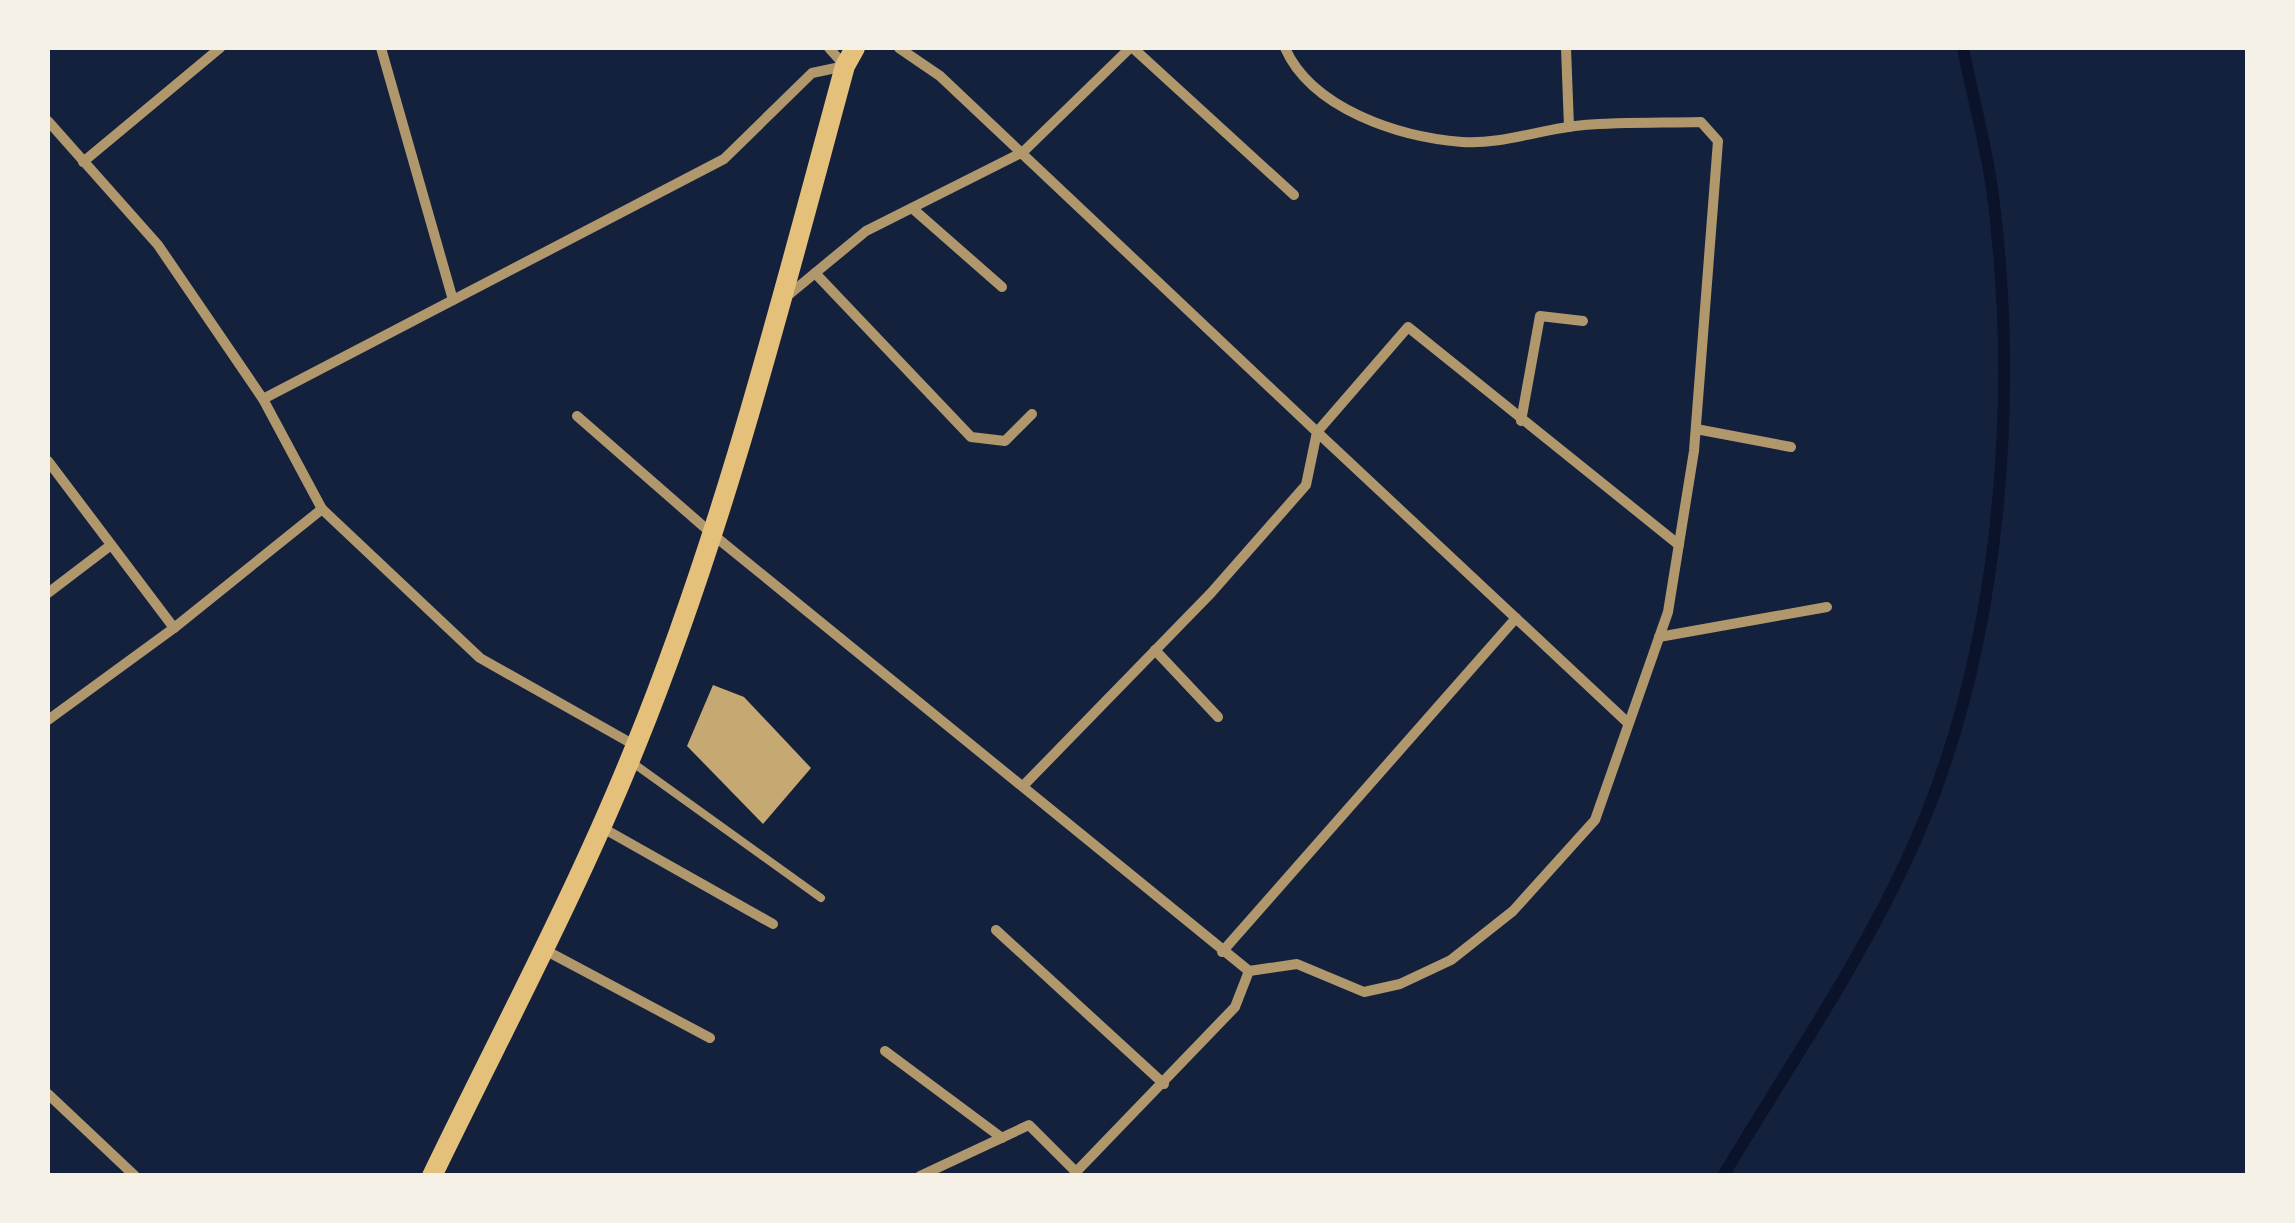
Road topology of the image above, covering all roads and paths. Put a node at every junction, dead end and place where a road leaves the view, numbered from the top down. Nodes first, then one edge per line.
1 (220, 48) edge
2 (382, 48) edge
3 (829, 48) edge
4 (898, 48) edge
5 (1131, 48) edge
6 (1285, 48) edge
7 (1566, 48) edge
8 (850, 57) edge
9 (48, 121) edge
10 (1569, 127) junction
11 (1023, 152) junction
12 (84, 162) junction
13 (1294, 195) dead end
14 (912, 208) junction
15 (815, 274) junction
16 (1002, 286) dead end
17 (453, 300) junction
18 (783, 300) junction
19 (1583, 320) dead end
20 (264, 399) junction
21 (1032, 414) dead end
22 (577, 416) dead end
23 (1521, 421) junction
24 (1696, 429) junction
25 (1317, 432) junction
26 (1791, 447) dead end
27 (48, 460) edge
28 (322, 509) junction
29 (712, 533) junction
30 (1679, 545) junction
31 (112, 546) junction
32 (48, 593) edge
33 (1827, 607) dead end
34 (1516, 618) junction
35 (174, 628) junction
36 (1659, 637) junction
37 (1156, 650) junction
38 (1218, 717) dead end
39 (48, 720) edge
40 (1628, 723) junction
41 (633, 753) junction
42 (1024, 785) junction
43 (600, 826) junction
44 (821, 898) dead end
45 (773, 924) dead end
46 (996, 930) dead end
47 (542, 948) junction
48 (1222, 952) junction
49 (1249, 971) junction
50 (710, 1038) dead end
51 (885, 1051) dead end
52 (1164, 1084) junction
53 (48, 1094) edge
54 (1002, 1138) junction
55 (1075, 1174) edge
56 (135, 1176) edge
57 (432, 1176) edge
58 (920, 1176) edge

1 - 12 street
2 - 17 street
3 - 8 street
4 - 11 street
5 - 11 street
5 - 13 street
6 - 10 street
7 - 10 street
8 - 17 street
8 - 18 main road
9 - 12 street
10 - 24 street
11 - 14 street
11 - 25 street
12 - 20 street
14 - 15 street
14 - 16 street
15 - 18 street
15 - 21 street
17 - 20 street
18 - 29 main road
19 - 23 street
20 - 28 street
22 - 29 street
23 - 25 street
23 - 30 street
24 - 26 street
24 - 30 street
25 - 34 street
25 - 37 street
27 - 31 street
28 - 35 street
28 - 41 street
29 - 41 main road
29 - 42 street
30 - 36 street
31 - 32 street
31 - 35 street
33 - 36 street
34 - 40 street
34 - 48 street
35 - 39 street
36 - 40 street
37 - 38 street
37 - 42 street
40 - 49 street
41 - 43 main road
41 - 44 lane
42 - 48 street
43 - 45 street
43 - 47 main road
46 - 52 street
47 - 50 street
47 - 57 main road
48 - 49 street
49 - 52 street
51 - 54 street
52 - 55 street
53 - 56 street
54 - 55 street
54 - 58 street

